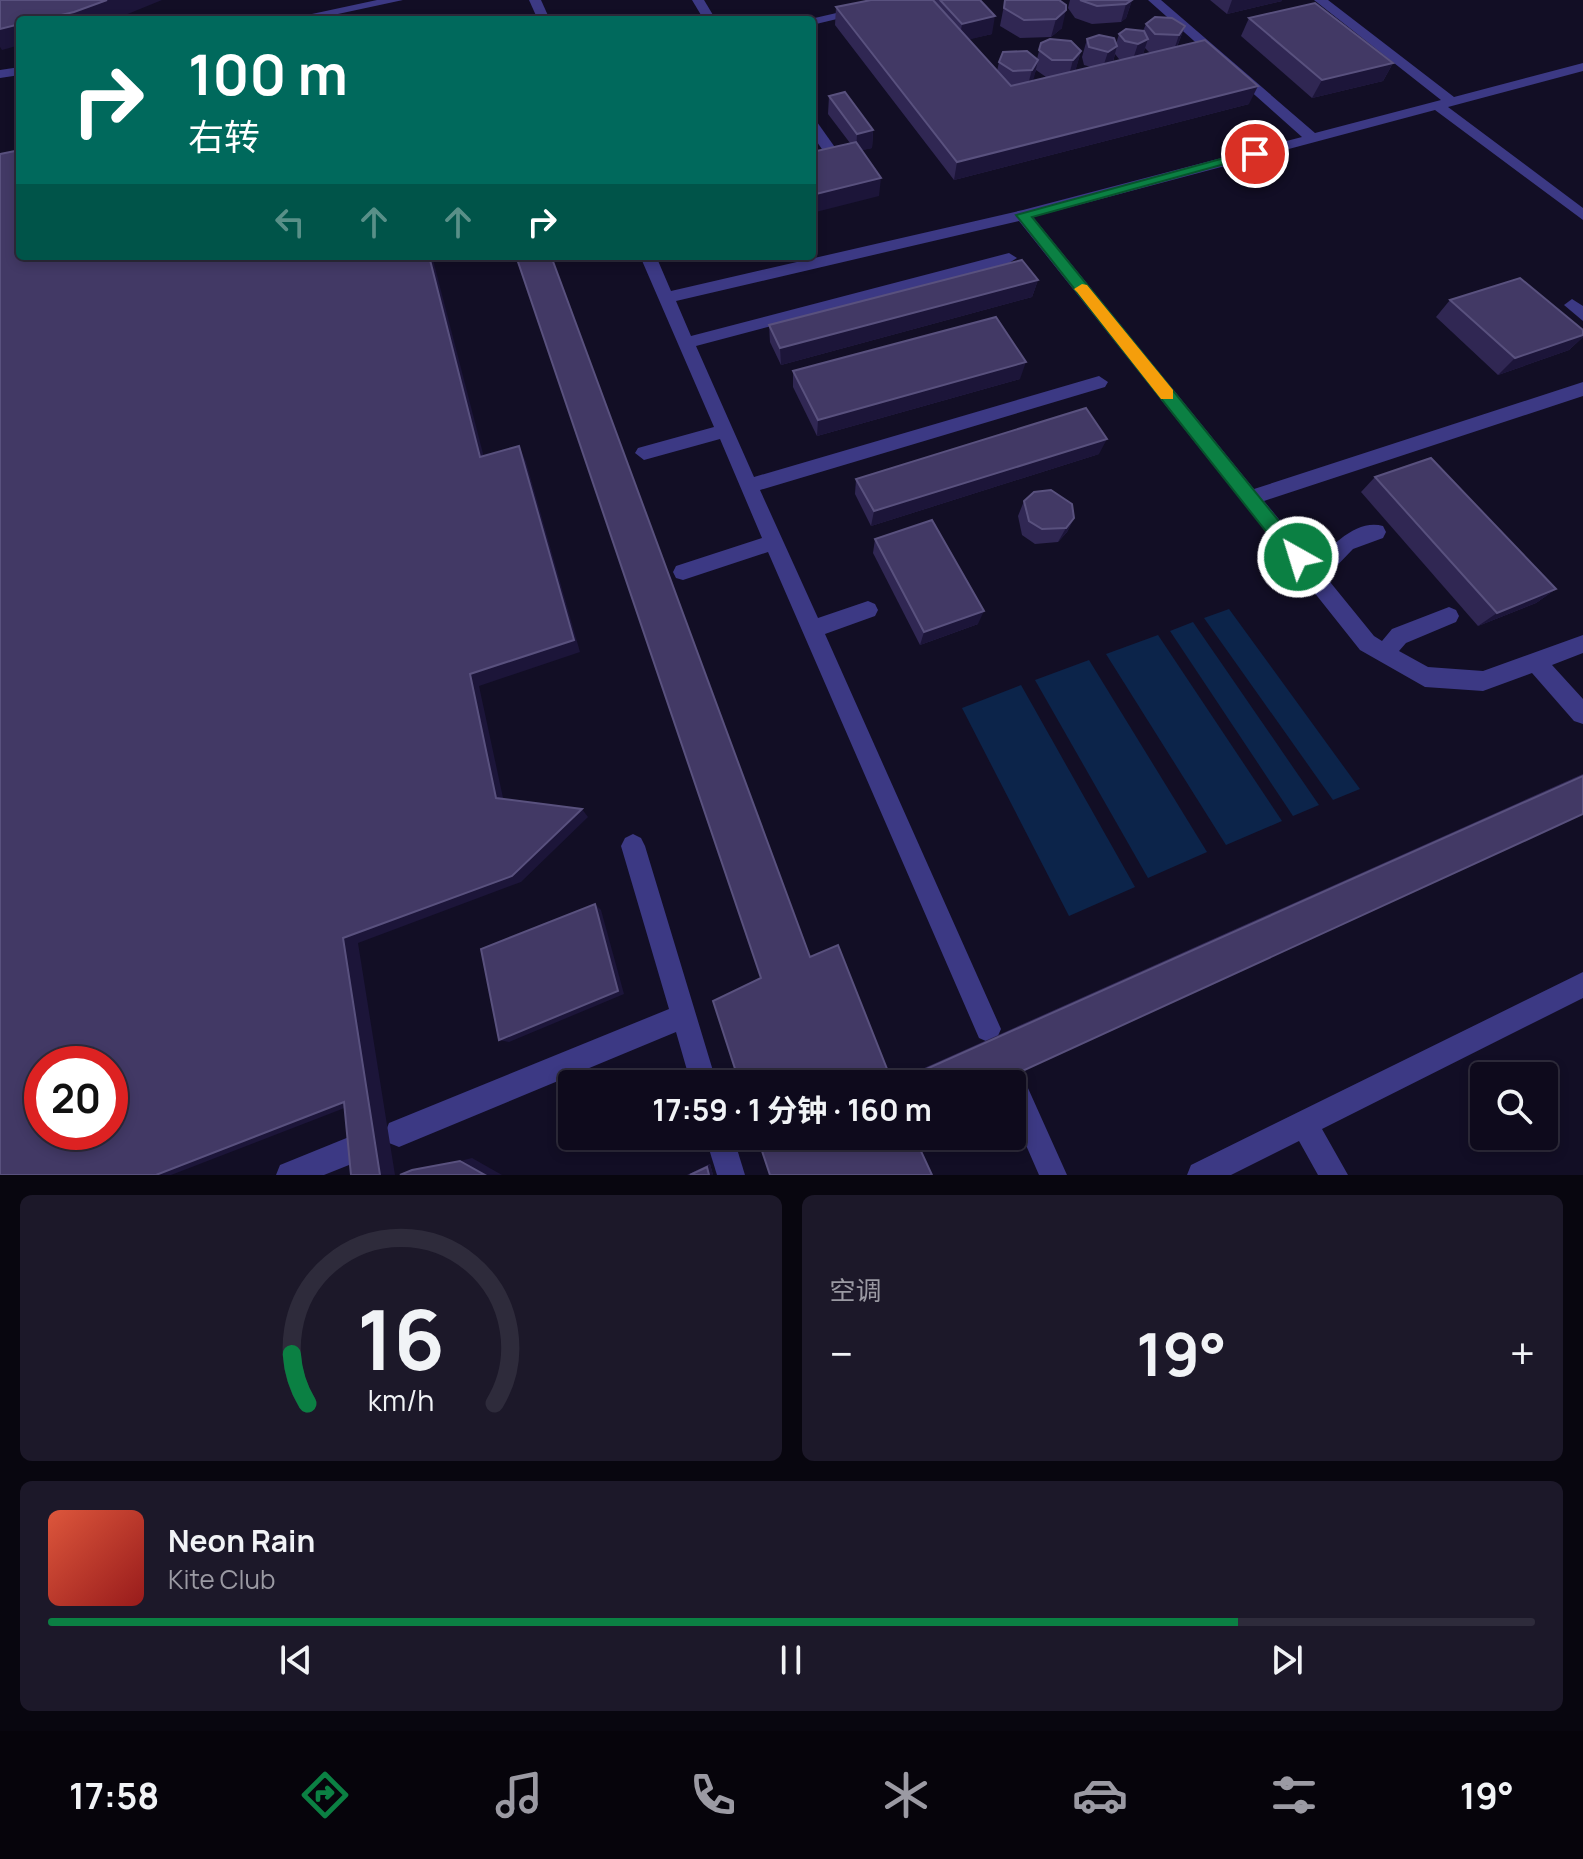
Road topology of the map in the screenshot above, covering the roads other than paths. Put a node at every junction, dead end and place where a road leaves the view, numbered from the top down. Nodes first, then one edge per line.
1 (397, 0) edge
2 (910, 0) edge
3 (1154, 0) edge
4 (1320, 0) edge
5 (827, 3) dead end
6 (311, 16) edge
7 (816, 20) edge
8 (1583, 67) edge
9 (1445, 104) junction
10 (816, 131) edge
11 (1313, 139) junction
12 (834, 156) edge
13 (1023, 215) junction
14 (1583, 215) edge
15 (1009, 258) dead end
16 (650, 260) edge
17 (666, 298) junction
18 (686, 343) junction
19 (1099, 382) dead end
20 (1583, 389) edge
21 (725, 431) junction
22 (644, 453) dead end
23 (749, 486) junction
24 (1250, 498) junction
25 (1376, 532) dead end
26 (774, 542) junction
27 (683, 572) dead end
28 (1314, 577) junction
29 (868, 610) dead end
30 (1449, 616) dead end
31 (812, 629) junction
32 (1583, 644) edge
33 (1384, 653) junction
34 (1535, 661) junction
35 (1582, 714) edge
36 (633, 846) dead end
37 (1583, 985) edge
38 (684, 1016) junction
39 (988, 1029) dead end
40 (700, 1070) edge
41 (1026, 1113) edge
42 (1304, 1124) junction
43 (399, 1133) dead end
44 (723, 1150) edge
45 (349, 1151) edge
46 (290, 1175) edge
47 (731, 1175) edge
48 (1053, 1175) edge
49 (1201, 1175) edge
50 (1334, 1175) edge

1 - 6 lane
2 - 7 lane
3 - 11 lane
4 - 9 lane
5 - 7 lane
8 - 9 lane
9 - 11 lane
9 - 14 lane
10 - 12 lane
11 - 13 lane
13 - 17 lane
13 - 24 lane
15 - 18 lane
16 - 17 lane
17 - 18 lane
18 - 21 lane
19 - 23 lane
20 - 24 lane
21 - 22 lane
21 - 23 lane
23 - 26 lane
24 - 28 lane
25 - 28 lane
26 - 27 lane
26 - 31 lane
28 - 33 lane
29 - 31 lane
30 - 33 lane
31 - 39 lane
32 - 34 lane
33 - 34 lane
34 - 35 lane
36 - 38 lane
37 - 42 lane
38 - 40 lane
38 - 43 lane
41 - 48 lane
42 - 49 lane
42 - 50 lane
44 - 47 lane
45 - 46 lane

